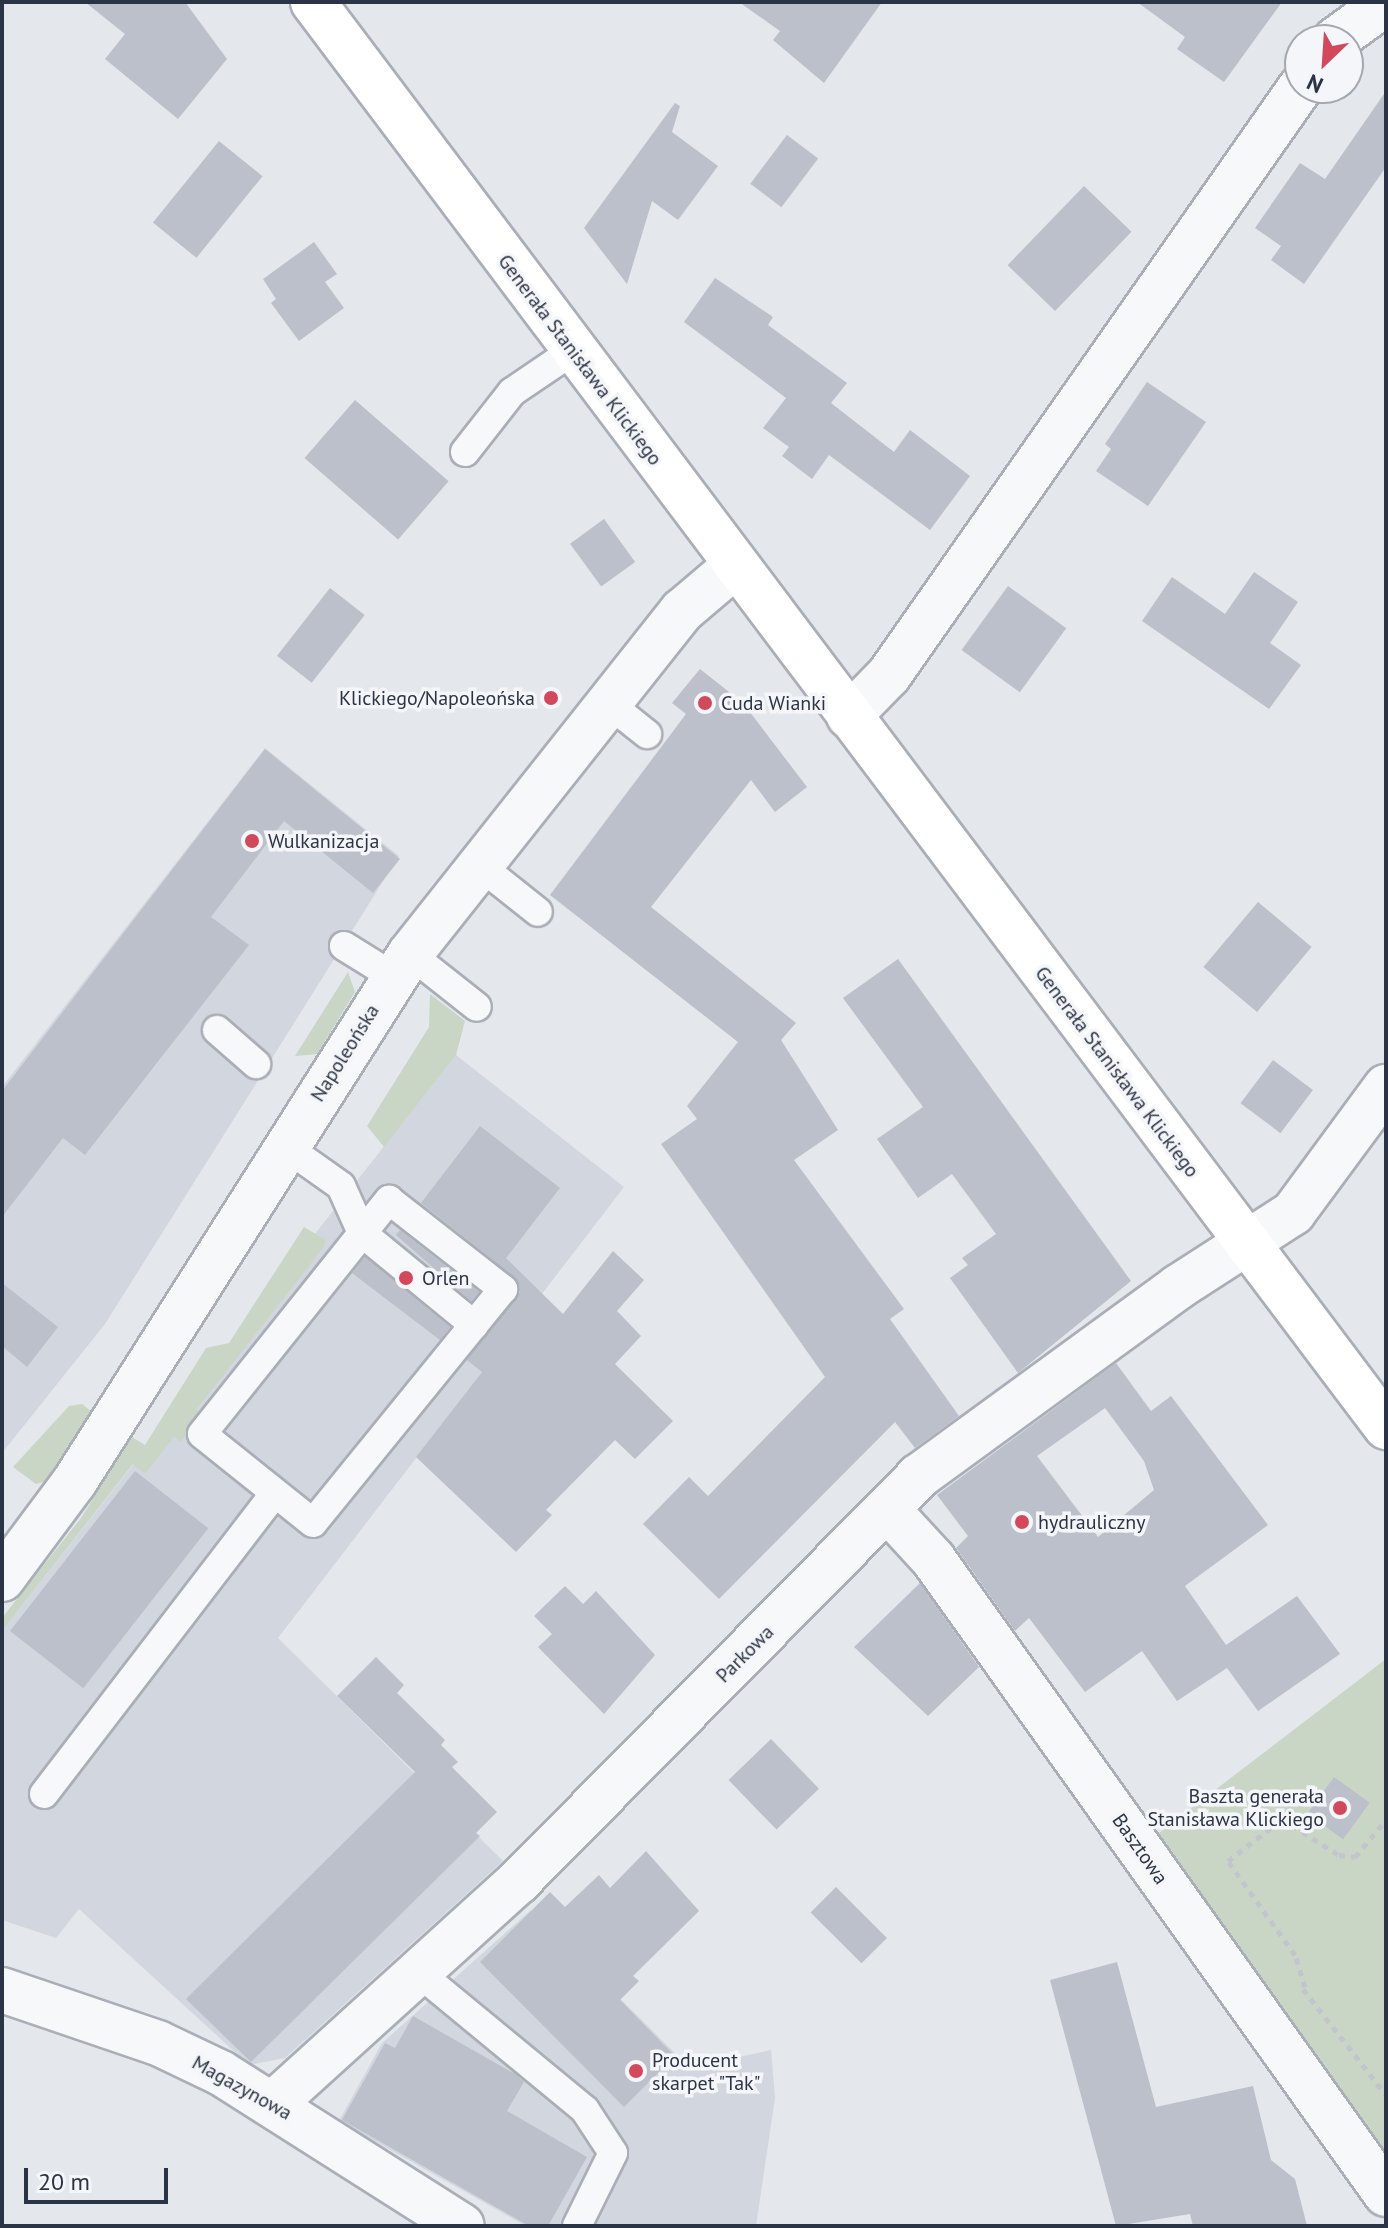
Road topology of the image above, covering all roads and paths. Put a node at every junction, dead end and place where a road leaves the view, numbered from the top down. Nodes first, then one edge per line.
1 (313, 2) edge
2 (1386, 3) edge
3 (1357, 24) edge
4 (1289, 104) edge
5 (574, 350) junction
6 (465, 452) dead end
7 (736, 565) junction
8 (608, 703) junction
9 (849, 716) junction
10 (647, 734) dead end
11 (479, 865) junction
12 (538, 912) dead end
13 (344, 946) dead end
14 (402, 966) junction
15 (477, 1007) dead end
16 (217, 1030) dead end
17 (256, 1064) dead end
18 (1386, 1087) edge
19 (286, 1147) junction
20 (362, 1233) junction
21 (1247, 1244) junction
22 (474, 1325) junction
23 (1386, 1427) edge
24 (275, 1493) junction
25 (888, 1510) junction
26 (2, 1579) edge
27 (44, 1794) dead end
28 (1386, 1820) edge
29 (419, 1973) junction
30 (1305, 1987) junction
31 (2, 1990) edge
32 (1296, 1993) dead end
33 (1386, 2095) edge
34 (274, 2103) junction
35 (1386, 2194) edge
36 (462, 2226) edge
37 (577, 2226) edge

1 - 5 street, Generała Stanisława Klickiego
2 - 3 street
4 - 9 street
5 - 6 lane
5 - 7 street, Generała Stanisława Klickiego
7 - 8 street, Napoleońska
7 - 9 street, Generała Stanisława Klickiego
8 - 10 lane
8 - 11 street, Napoleońska
9 - 21 street, Generała Stanisława Klickiego
11 - 12 lane
11 - 14 street, Napoleońska
13 - 14 lane
14 - 15 lane
14 - 19 street, Napoleońska
16 - 17 lane
18 - 21 street, Parkowa
19 - 20 lane
19 - 26 street, Napoleońska
20 - 22 lane
20 - 22 lane
20 - 24 lane
21 - 23 street, Generała Stanisława Klickiego
21 - 25 street, Parkowa
22 - 24 lane
24 - 27 lane
25 - 29 street, Parkowa
25 - 35 street, Basztowa
28 - 30 path
29 - 34 street, Parkowa
29 - 37 lane
30 - 32 path
30 - 33 path
31 - 34 street, Magazynowa
34 - 36 street, Magazynowa

